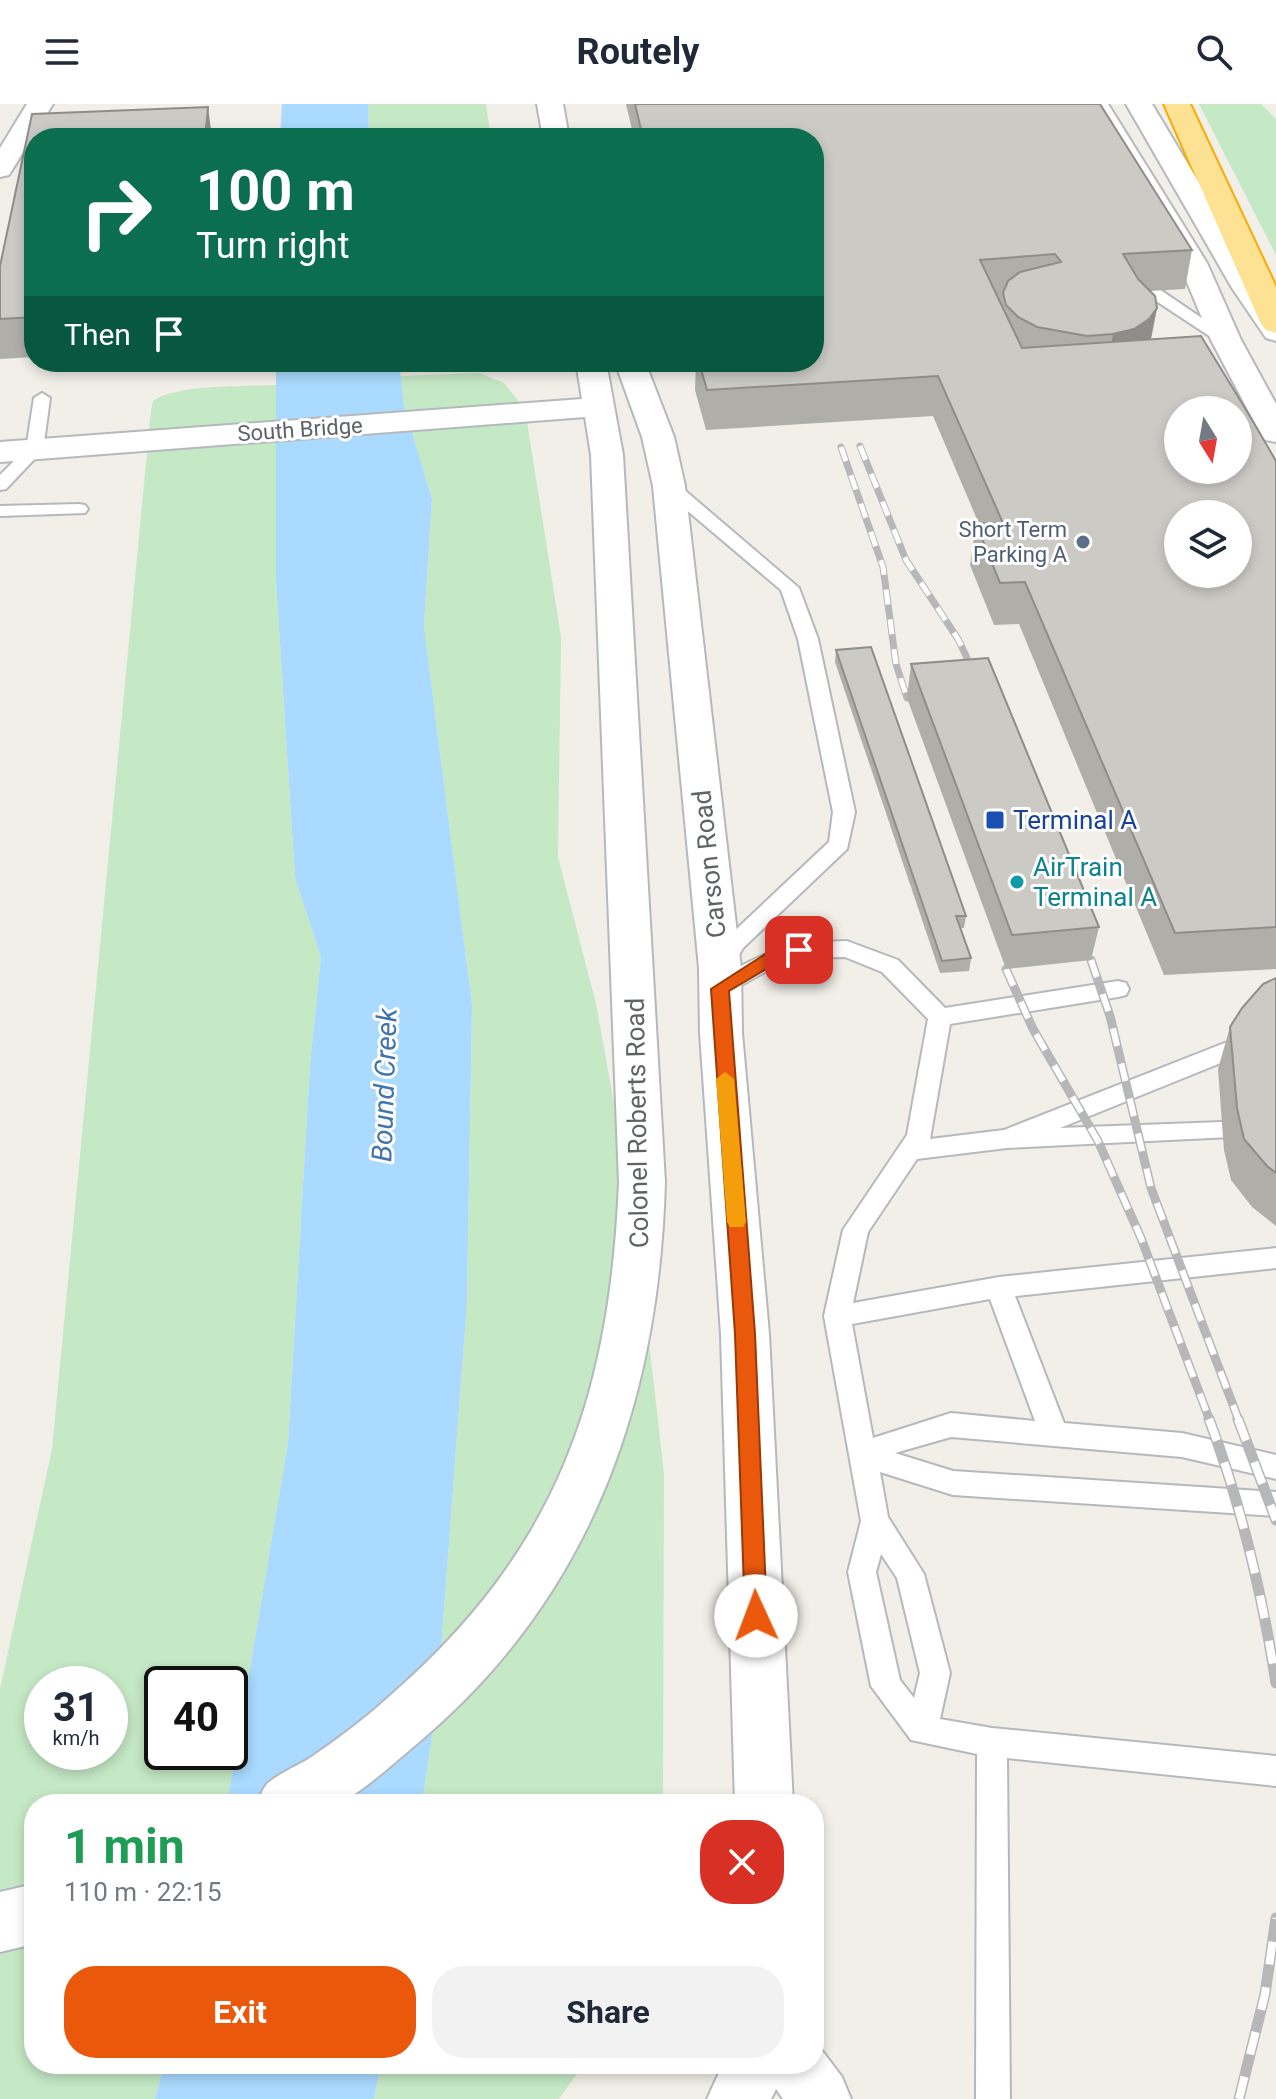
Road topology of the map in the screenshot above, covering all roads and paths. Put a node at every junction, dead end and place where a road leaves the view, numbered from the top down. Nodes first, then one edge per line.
1 (40, 104) edge
2 (550, 104) edge
3 (1095, 104) edge
4 (1139, 104) edge
5 (1177, 104) edge
6 (25, 128) edge
7 (554, 128) edge
8 (24, 130) edge
9 (0, 169) edge
10 (1150, 290) edge
11 (1276, 324) edge
12 (1276, 332) edge
13 (1226, 340) junction
14 (593, 372) edge
15 (634, 372) edge
16 (42, 398) dead end
17 (600, 407) junction
18 (1276, 433) edge
19 (34, 450) junction
20 (0, 452) edge
21 (0, 485) edge
22 (669, 486) junction
23 (79, 509) dead end
24 (0, 511) edge
25 (720, 978) junction
26 (1118, 989) dead end
27 (940, 1017) junction
28 (1230, 1050) edge
29 (1222, 1131) dead end
30 (1007, 1139) junction
31 (909, 1151) junction
32 (1276, 1258) edge
33 (999, 1287) junction
34 (837, 1316) junction
35 (1054, 1434) junction
36 (863, 1455) junction
37 (1276, 1467) edge
38 (1276, 1504) edge
39 (875, 1521) junction
40 (922, 1730) junction
41 (992, 1742) junction
42 (1276, 1771) edge
43 (301, 1794) edge
44 (764, 1794) edge
45 (24, 1916) edge
46 (0, 1922) edge
47 (751, 2074) edge
48 (777, 2074) edge
49 (803, 2074) edge
50 (738, 2099) edge
51 (779, 2099) edge
52 (820, 2099) edge
53 (993, 2099) edge

1 - 6 street
2 - 7 street
3 - 13 street
4 - 12 street
5 - 11 highway
8 - 9 street
10 - 13 lane
13 - 18 street
14 - 17 street, Colonel Roberts Road
15 - 22 street, Carson Road
16 - 19 lane
17 - 19 street, South Bridge
17 - 43 street, Colonel Roberts Road
19 - 20 street, South Bridge
19 - 21 lane
22 - 25 street, Carson Road
22 - 25 lane
23 - 24 lane
25 - 27 lane
25 - 44 street, Carson Road
26 - 27 lane
27 - 31 lane
28 - 30 lane
29 - 30 lane
30 - 31 lane
31 - 34 lane
32 - 33 lane
33 - 34 lane
33 - 35 lane
34 - 36 lane
35 - 36 lane
35 - 37 lane
36 - 38 lane
36 - 39 lane
39 - 40 lane
39 - 40 lane
40 - 41 lane
41 - 42 lane
41 - 53 lane
45 - 46 street
47 - 50 street
48 - 51 street
49 - 52 street

